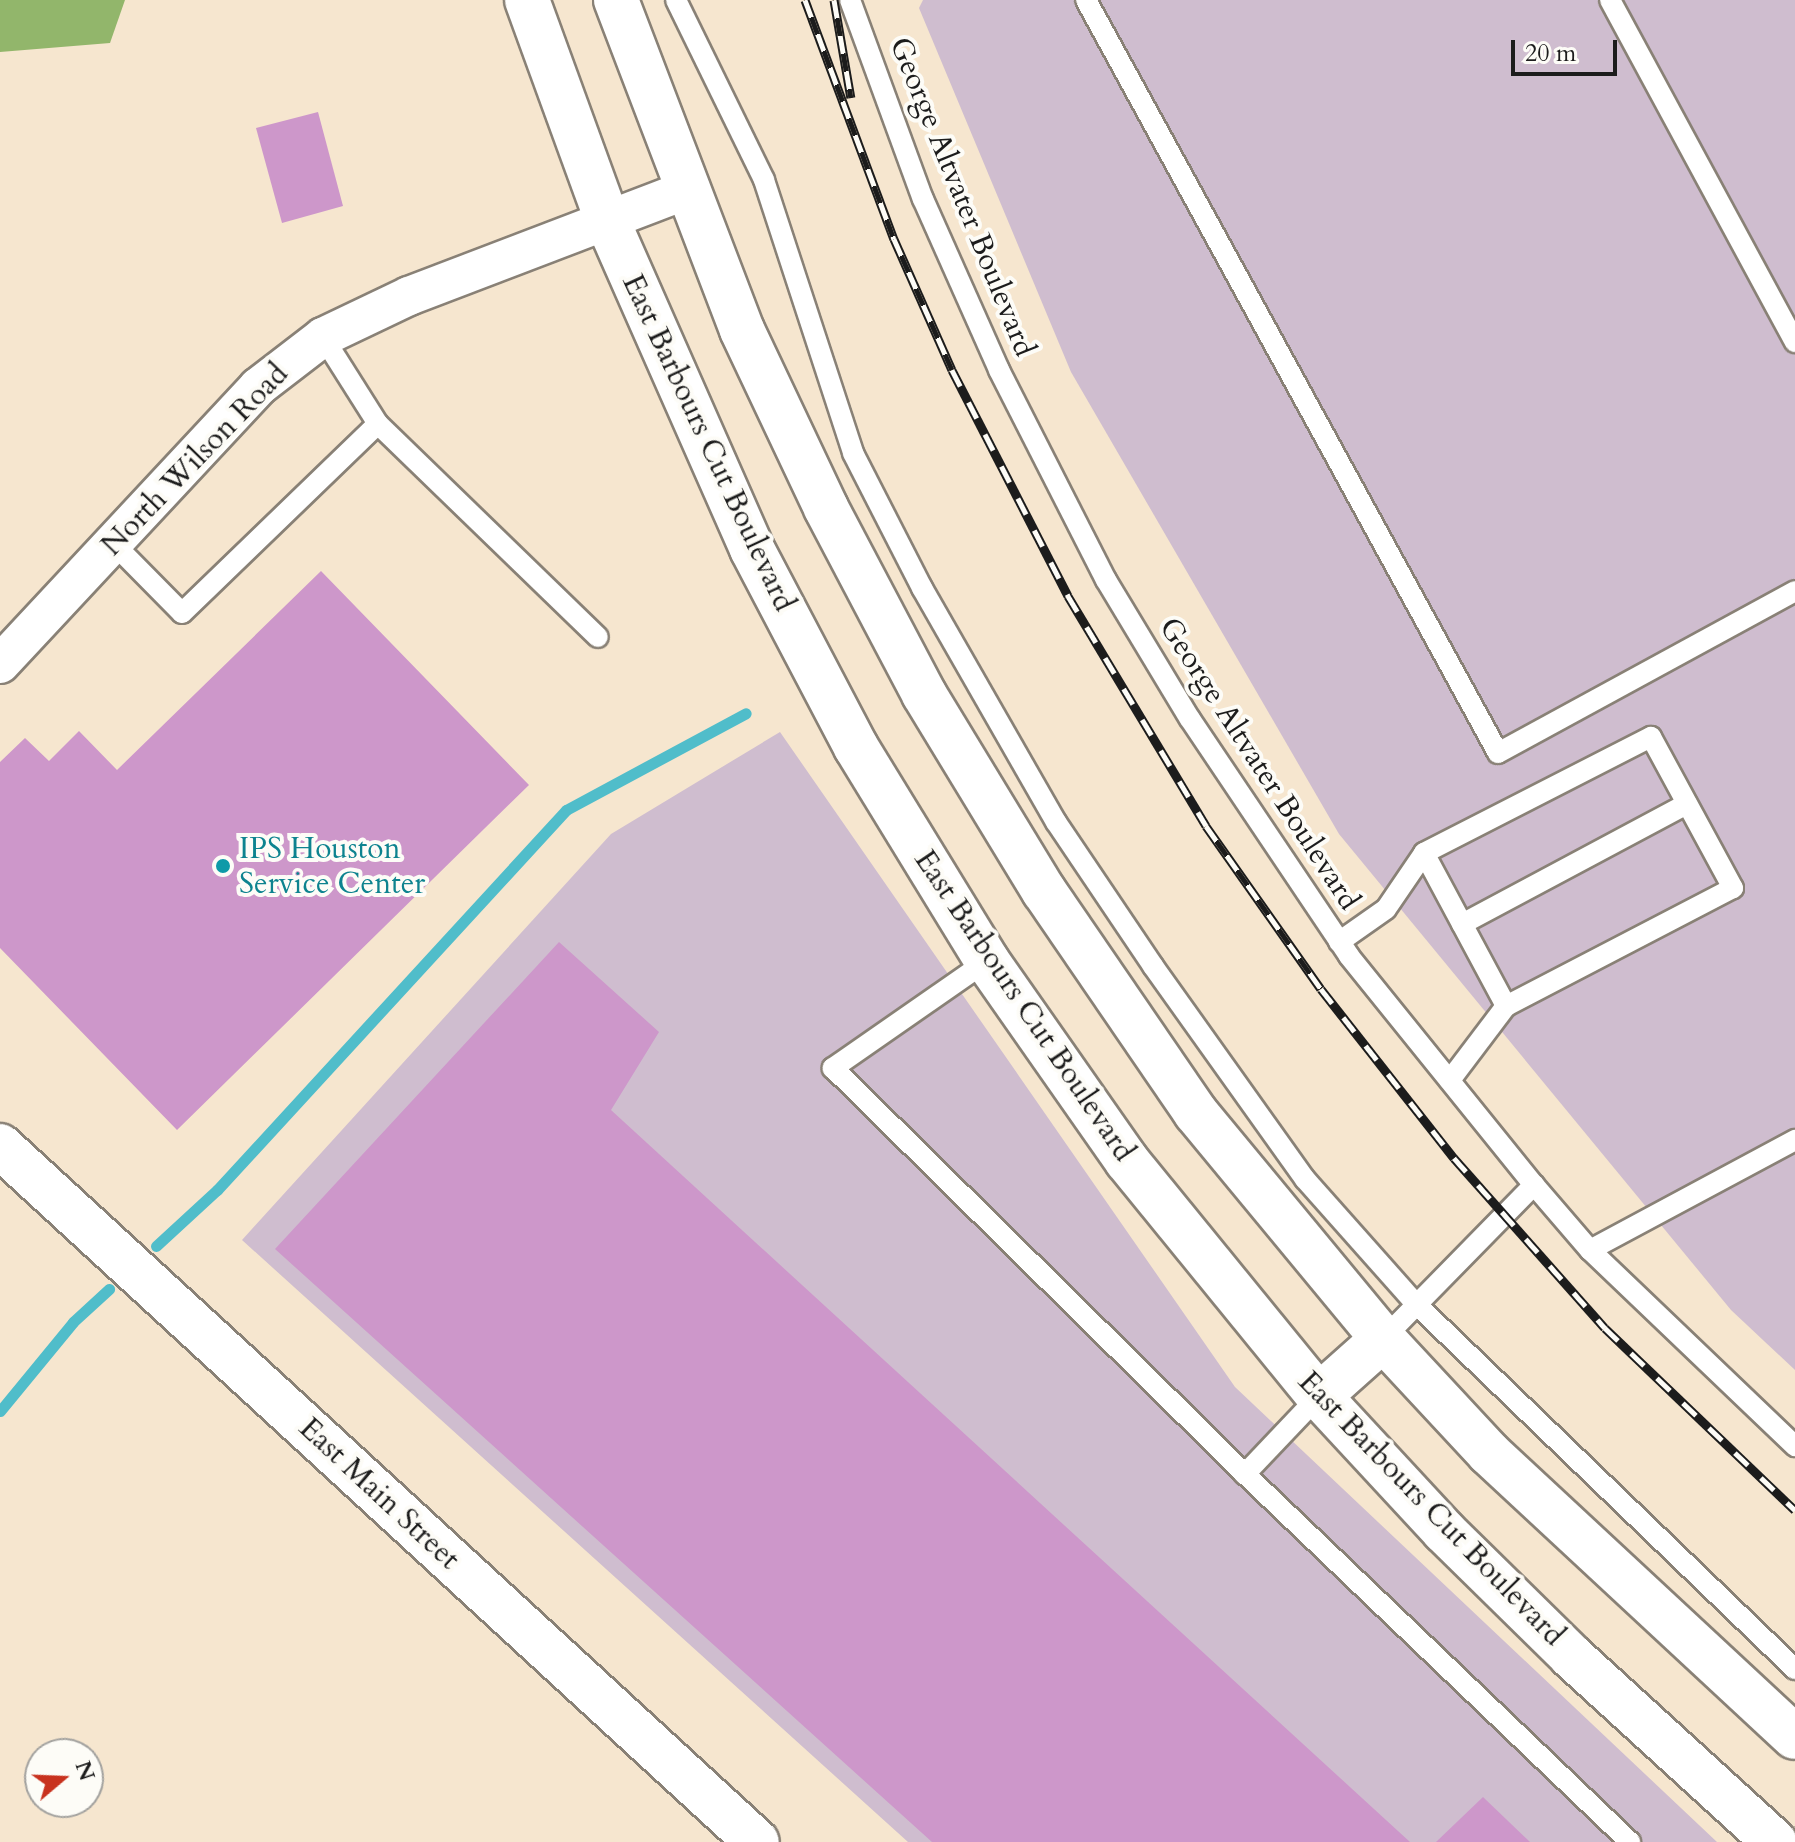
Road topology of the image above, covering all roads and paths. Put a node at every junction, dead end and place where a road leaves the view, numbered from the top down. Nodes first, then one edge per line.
1 (527, 0) edge
2 (616, 0) edge
3 (676, 0) edge
4 (850, 0) edge
5 (1086, 0) edge
6 (1610, 0) edge
7 (686, 190) junction
8 (607, 220) junction
9 (323, 337) junction
10 (1795, 342) edge
11 (378, 424) junction
12 (113, 543) junction
13 (1795, 591) edge
14 (598, 637) dead end
15 (0, 664) edge
16 (1687, 804) junction
17 (1424, 853) junction
18 (1462, 924) junction
19 (1339, 942) junction
20 (987, 961) junction
21 (1506, 1006) junction
22 (1450, 1080) junction
23 (1795, 1140) edge
24 (0, 1146) edge
25 (1534, 1185) junction
26 (1590, 1250) junction
27 (1417, 1305) junction
28 (1383, 1339) junction
29 (1319, 1396) junction
30 (1795, 1446) edge
31 (1245, 1474) junction
32 (1795, 1669) edge
33 (1795, 1737) edge
34 (757, 1842) edge
35 (1630, 1842) edge
36 (1775, 1842) edge

1 - 8 street, East Barbours Cut Boulevard
2 - 7 street
3 - 27 lane
4 - 19 lane, George Altvater Boulevard
5 - 13 lane
6 - 10 lane
7 - 8 street, North Wilson Road
7 - 28 street
8 - 9 street, North Wilson Road
8 - 20 street, East Barbours Cut Boulevard
9 - 11 lane
9 - 12 street, North Wilson Road
11 - 12 lane
11 - 14 lane
12 - 15 street, North Wilson Road
16 - 17 lane
16 - 18 lane
16 - 21 lane
17 - 18 lane
17 - 19 lane
18 - 21 lane
19 - 22 lane, George Altvater Boulevard
20 - 29 street, East Barbours Cut Boulevard
20 - 31 lane
21 - 22 lane
22 - 25 lane, George Altvater Boulevard
23 - 26 lane
24 - 34 street, East Main Street
25 - 26 lane, George Altvater Boulevard
25 - 27 lane
26 - 30 lane, George Altvater Boulevard
27 - 28 lane
27 - 32 lane
28 - 29 street
28 - 33 street
29 - 31 lane
29 - 36 street, East Barbours Cut Boulevard
31 - 35 lane

